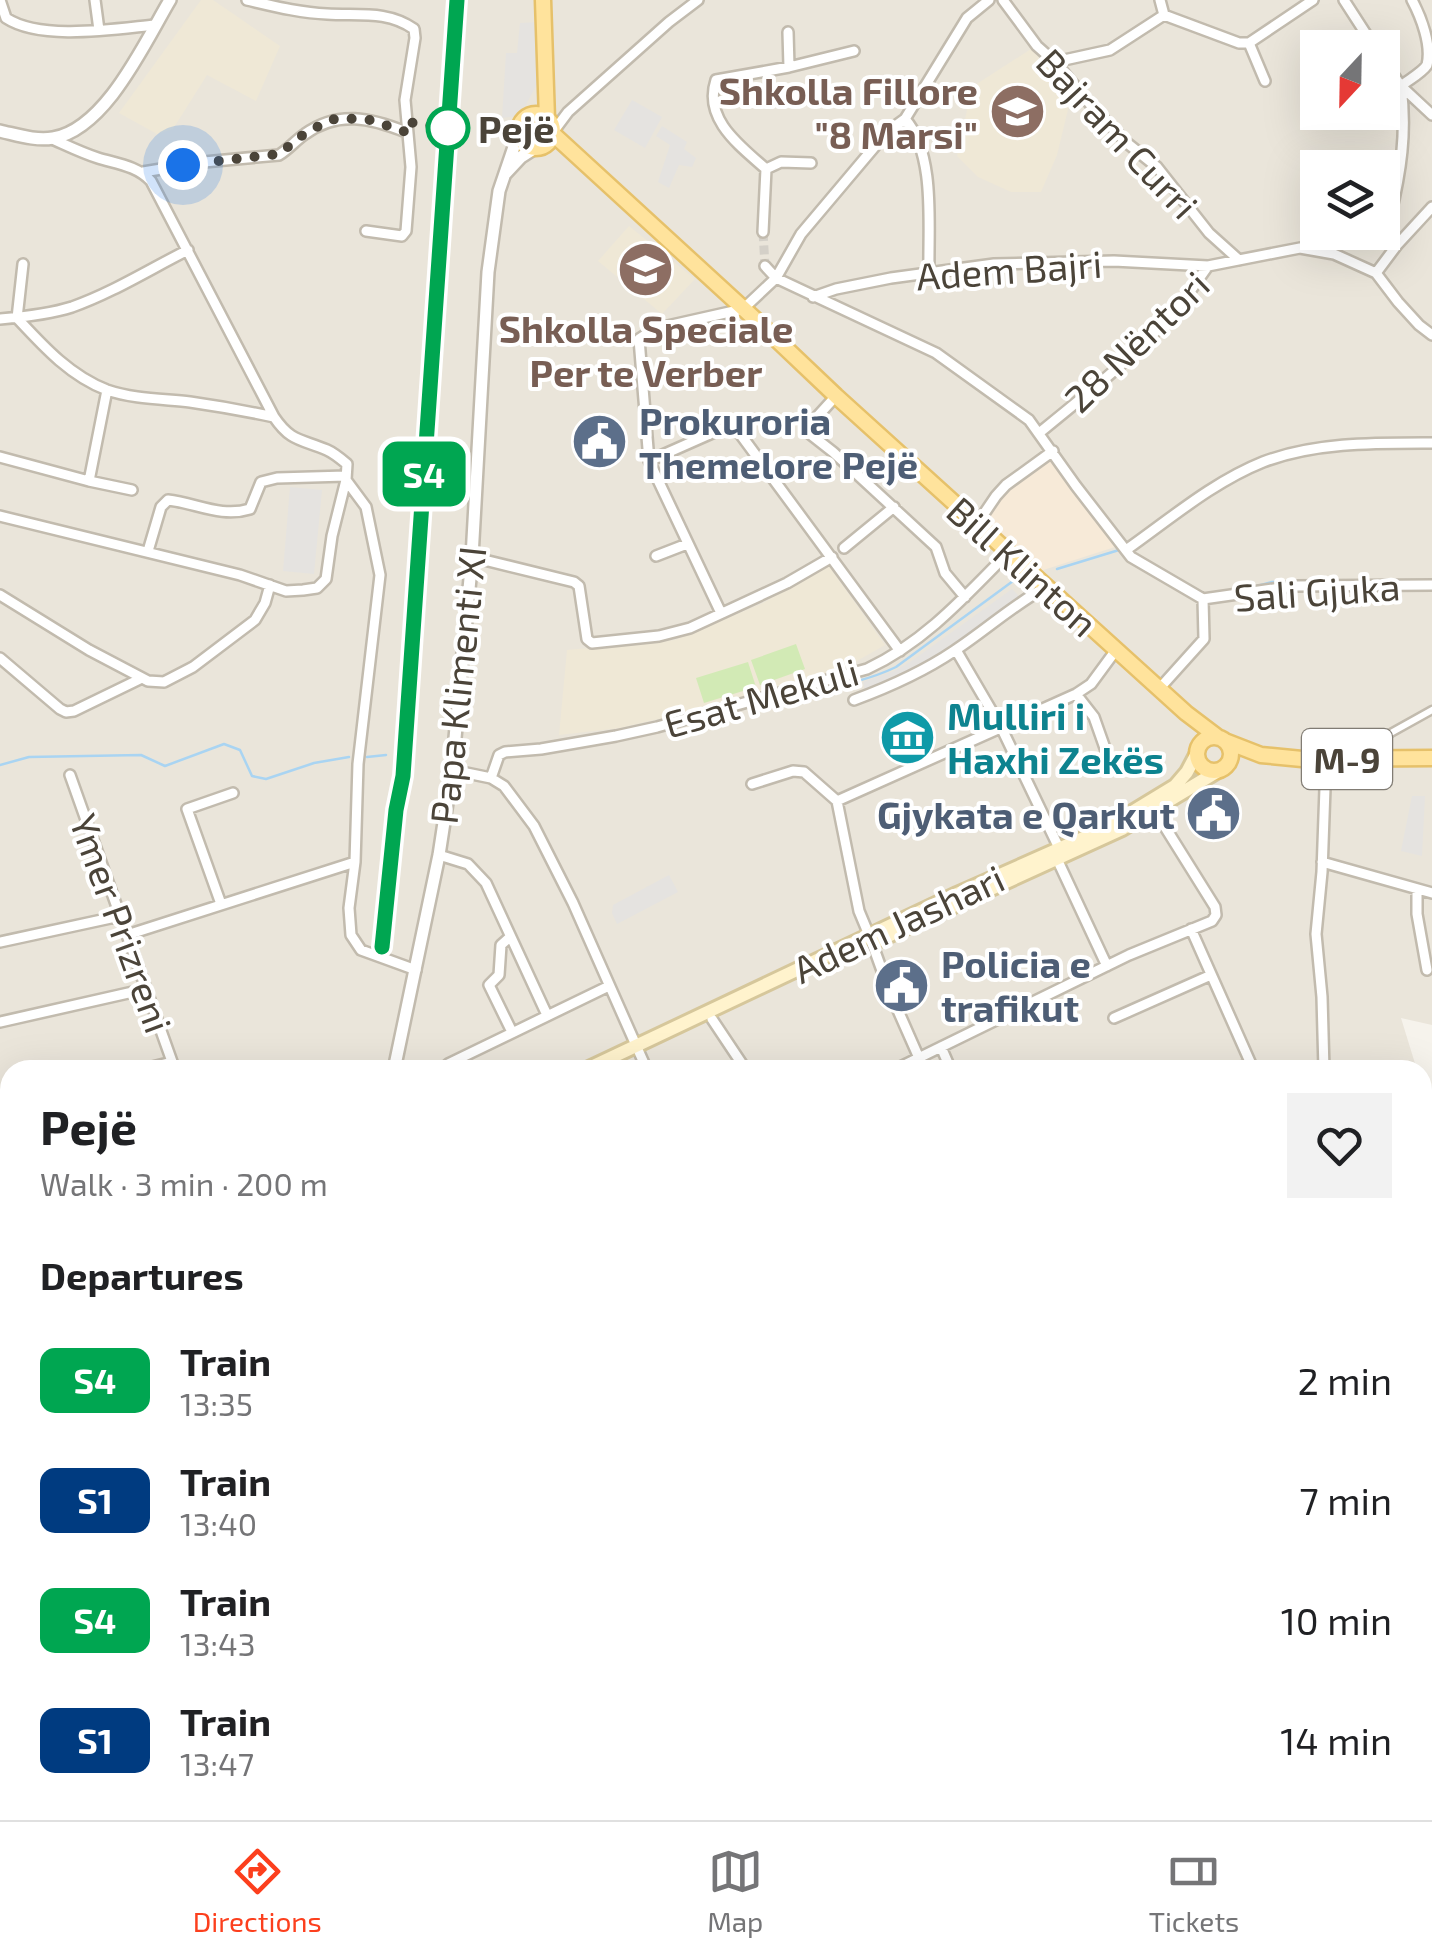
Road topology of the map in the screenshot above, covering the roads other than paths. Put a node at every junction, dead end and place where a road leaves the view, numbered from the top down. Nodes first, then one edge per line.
1 (0, 0) edge
2 (94, 0) edge
3 (170, 0) edge
4 (247, 0) edge
5 (544, 0) edge
6 (698, 0) edge
7 (989, 0) edge
8 (1003, 0) edge
9 (1160, 0) edge
10 (1313, 0) edge
11 (1344, 0) edge
12 (1412, 0) edge
13 (1164, 15) junction
14 (155, 25) junction
15 (99, 30) junction
16 (1363, 30) edge
17 (788, 32) dead end
18 (1249, 43) junction
19 (854, 51) dead end
20 (1055, 62) junction
21 (788, 67) junction
22 (545, 76) junction
23 (1265, 81) dead end
24 (1400, 86) junction
25 (1432, 115) edge
26 (528, 116) junction
27 (906, 119) junction
28 (550, 126) junction
29 (0, 132) edge
30 (406, 132) junction
31 (519, 132) junction
32 (50, 138) junction
33 (537, 148) junction
34 (811, 163) dead end
35 (1400, 166) edge
36 (766, 169) junction
37 (143, 172) junction
38 (597, 174) junction
39 (504, 176) junction
40 (1432, 207) edge
41 (366, 231) dead end
42 (762, 232) tunnel mouth
43 (188, 250) junction
44 (1239, 260) junction
45 (23, 264) dead end
46 (765, 266) tunnel mouth
47 (1208, 266) junction
48 (930, 271) junction
49 (1376, 273) junction
50 (776, 278) junction
51 (814, 296) junction
52 (743, 309) junction
53 (0, 318) edge
54 (18, 318) junction
55 (1432, 335) edge
56 (107, 390) junction
57 (836, 396) junction
58 (274, 417) junction
59 (1039, 432) junction
60 (1432, 443) edge
61 (1052, 452) junction
62 (0, 457) edge
63 (650, 461) junction
64 (346, 478) junction
65 (89, 481) junction
66 (132, 490) dead end
67 (894, 507) junction
68 (0, 516) edge
69 (977, 524) junction
70 (687, 544) junction
71 (844, 548) dead end
72 (1006, 550) junction
73 (1126, 550) junction
74 (148, 552) junction
75 (656, 556) dead end
76 (472, 557) junction
77 (832, 558) junction
78 (270, 585) junction
79 (1432, 585) edge
80 (1046, 586) junction
81 (0, 595) edge
82 (965, 597) junction
83 (1202, 599) junction
84 (721, 613) junction
85 (956, 650) junction
86 (1116, 650) junction
87 (900, 651) junction
88 (0, 658) edge
89 (142, 678) junction
90 (1159, 689) junction
91 (1076, 694) junction
92 (854, 700) dead end
93 (1432, 710) edge
94 (1186, 714) junction
95 (1001, 727) junction
96 (1222, 739) junction
97 (1106, 750) dead end
98 (1198, 750) junction
99 (1262, 755) junction
100 (1356, 758) junction
101 (1432, 758) edge
102 (1326, 760) junction
103 (1224, 767) junction
104 (452, 770) junction
105 (70, 775) dead end
106 (491, 778) junction
107 (752, 784) dead end
108 (233, 793) dead end
109 (836, 801) junction
110 (1155, 811) junction
111 (1058, 854) junction
112 (439, 856) junction
113 (354, 862) junction
114 (1322, 862) junction
115 (1418, 889) junction
116 (1432, 894) edge
117 (221, 904) junction
118 (120, 916) junction
119 (1190, 928) junction
120 (127, 935) junction
121 (510, 937) junction
122 (870, 939) junction
123 (0, 942) edge
124 (1107, 966) junction
125 (416, 970) junction
126 (1427, 970) dead end
127 (1212, 975) junction
128 (609, 986) junction
129 (146, 989) junction
130 (547, 1014) junction
131 (1114, 1018) dead end
132 (712, 1019) junction
133 (0, 1022) edge
134 (512, 1032) junction
135 (941, 1047) junction
136 (637, 1049) junction
137 (918, 1058) junction
138 (172, 1060) edge
139 (396, 1060) edge
140 (456, 1060) edge
141 (610, 1060) edge
142 (620, 1060) edge
143 (642, 1060) edge
144 (739, 1060) edge
145 (914, 1060) edge
146 (947, 1060) edge
147 (1248, 1060) edge
148 (1324, 1060) edge

1 - 15 street
2 - 15 street
3 - 14 street
4 - 30 street
5 - 22 main road
6 - 28 street
7 - 27 street
8 - 20 street, Bajram Curri
9 - 13 street
10 - 18 street
11 - 16 street
12 - 24 street
13 - 18 street
13 - 20 street
14 - 15 street
14 - 32 street
17 - 21 street
18 - 23 street
19 - 21 street
20 - 44 street, Bajram Curri
21 - 36 street
22 - 26 main road, Papa Klimenti XI
22 - 28 main road
24 - 25 street
24 - 35 street
26 - 28 main road
26 - 31 main road, Papa Klimenti XI
27 - 48 street
27 - 50 street
28 - 33 main road
28 - 38 main road, Bill Klinton / M-9
29 - 32 street
30 - 37 street
30 - 41 street
31 - 33 main road, M-9
31 - 39 street, Papa Klimenti XI
32 - 37 street
33 - 38 main road, Bill Klinton / M-9
33 - 39 street
34 - 36 street
36 - 42 street
37 - 43 street
38 - 52 main road, Bill Klinton / M-9
39 - 76 street, Papa Klimenti XI
40 - 49 street
43 - 54 street
43 - 58 street
44 - 47 street, 28 Nëntori
44 - 49 street, 28 Nëntori
45 - 54 street
46 - 50 street
47 - 48 street, Adem Bajri
47 - 59 street, 28 Nëntori
48 - 51 street, Adem Bajri
49 - 55 street
50 - 51 street
50 - 52 street
51 - 59 street
52 - 57 main road, Bill Klinton / M-9
52 - 63 street
53 - 54 street
54 - 56 street
56 - 58 street
56 - 65 street
57 - 67 street
57 - 69 main road, Bill Klinton / M-9
58 - 64 street
59 - 61 street
60 - 73 street
61 - 69 street
61 - 73 street
62 - 65 street
63 - 70 street
63 - 77 street
64 - 74 street
64 - 78 street
64 - 113 street
65 - 66 street
67 - 71 street
67 - 82 street
68 - 74 street
69 - 72 main road, Bill Klinton / M-9
70 - 75 street
70 - 84 street
72 - 80 main road, Bill Klinton / M-9
72 - 82 street, Esat Mekuli
73 - 83 street
74 - 78 street
76 - 84 street
76 - 104 street, Papa Klimenti XI
77 - 84 street
77 - 87 street
78 - 89 street
79 - 83 street, Sali Gjuka
80 - 85 street
80 - 86 main road, Bill Klinton / M-9
81 - 89 street
82 - 87 street, Esat Mekuli
83 - 90 street
85 - 92 street
85 - 95 street
86 - 90 main road, Bill Klinton / M-9
86 - 91 street
87 - 106 street, Esat Mekuli
88 - 89 street
90 - 94 main road, Bill Klinton / M-9
91 - 95 street
91 - 97 street
93 - 100 street
94 - 96 main road, Bill Klinton / M-9
94 - 98 main road, Bill Klinton / M-9
95 - 109 street
95 - 111 street
96 - 98 main road
96 - 99 main road, M-9
96 - 103 main road
98 - 103 main road, M-9
98 - 111 main road, Adem Jashari
99 - 102 main road, M-9
99 - 103 main road, M-9
100 - 101 main road, M-9
100 - 102 main road, M-9
102 - 114 street
103 - 110 main road, Adem Jashari
104 - 106 street
104 - 112 street, Papa Klimenti XI
105 - 118 street, Ymer Prizreni
106 - 128 street
107 - 109 street
108 - 117 street
109 - 122 street
110 - 111 main road, Adem Jashari
110 - 119 street
111 - 122 main road, Adem Jashari
111 - 124 street
112 - 121 street
112 - 125 street, Papa Klimenti XI
113 - 117 street
113 - 125 street
114 - 115 street
114 - 148 street
115 - 116 street
115 - 126 street
117 - 120 street
118 - 120 street, Ymer Prizreni
118 - 123 street
119 - 124 street
119 - 127 street
120 - 129 street, Ymer Prizreni
121 - 130 street
121 - 134 street
122 - 132 main road, Adem Jashari
122 - 136 main road, Adem Jashari
122 - 137 street
124 - 135 street
125 - 139 street, Papa Klimenti XI
127 - 131 street
127 - 147 street
128 - 130 street
128 - 136 street
129 - 133 street
129 - 138 street, Ymer Prizreni
130 - 134 street
132 - 136 main road, Adem Jashari
132 - 144 street
134 - 140 street
135 - 137 street
135 - 146 street
136 - 141 main road, Adem Jashari
136 - 142 main road, Adem Jashari
136 - 143 street
137 - 145 street

